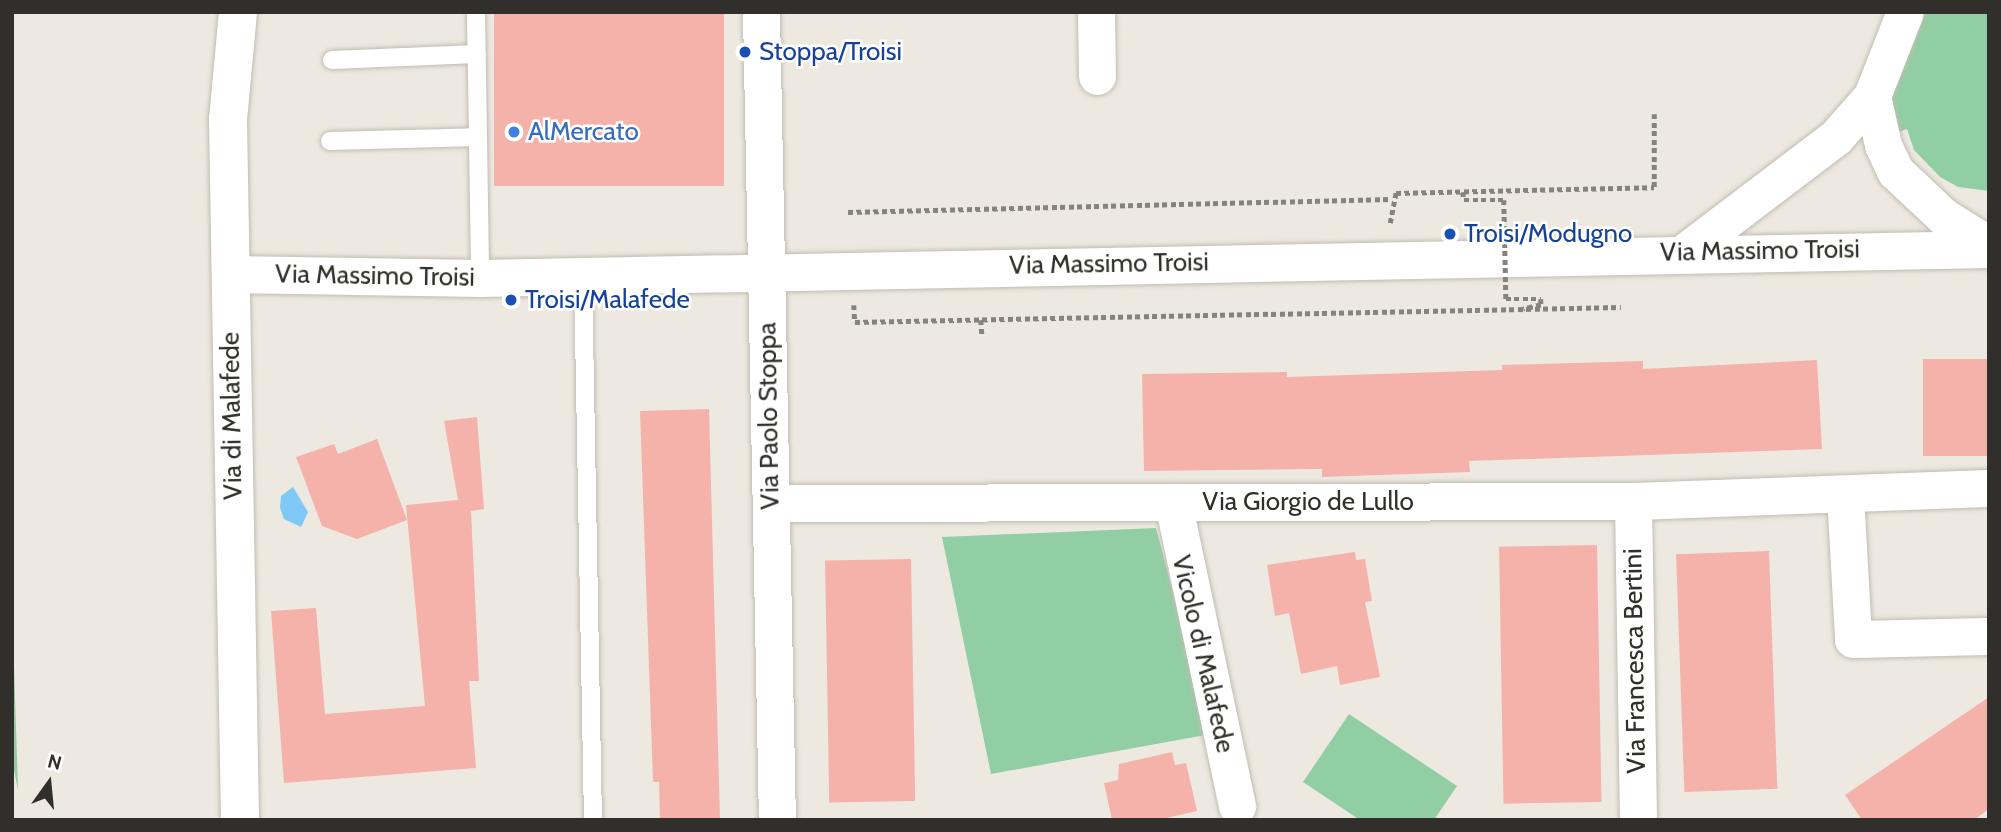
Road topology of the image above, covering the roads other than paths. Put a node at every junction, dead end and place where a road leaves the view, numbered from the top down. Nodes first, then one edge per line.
1 (238, 12) edge
2 (476, 12) edge
3 (761, 12) edge
4 (1096, 12) edge
5 (1905, 12) edge
6 (477, 54) junction
7 (332, 60) dead end
8 (1097, 76) dead end
9 (1872, 96) junction
10 (478, 137) junction
11 (330, 141) dead end
12 (1989, 247) edge
13 (1686, 251) junction
14 (765, 271) junction
15 (230, 274) junction
16 (583, 276) junction
17 (480, 278) junction
18 (1989, 488) edge
19 (1845, 494) junction
20 (1633, 501) junction
21 (1173, 502) junction
22 (771, 503) junction
23 (1989, 636) edge
24 (1237, 806) dead end
25 (240, 820) edge
26 (593, 820) edge
27 (777, 820) edge
28 (1638, 820) edge

1 - 15 street, Via di Malafede
2 - 6 lane
3 - 14 street, Via Paolo Stoppa
4 - 8 street
5 - 9 street
6 - 7 lane
6 - 10 lane
9 - 12 street
9 - 13 street
10 - 11 lane
10 - 17 lane
12 - 13 street, Via Massimo Troisi
13 - 14 street, Via Massimo Troisi
14 - 16 street, Via Massimo Troisi
14 - 22 street, Via Paolo Stoppa
15 - 17 street, Via Massimo Troisi
15 - 25 street, Via di Malafede
16 - 17 street, Via Massimo Troisi
16 - 26 lane
18 - 19 street, Via Giorgio de Lullo
19 - 20 street, Via Giorgio de Lullo
19 - 23 street
20 - 21 street, Via Giorgio de Lullo
20 - 28 street, Via Francesca Bertini
21 - 22 street, Via Giorgio de Lullo
21 - 24 street, Vicolo di Malafede
22 - 27 street, Via Paolo Stoppa

